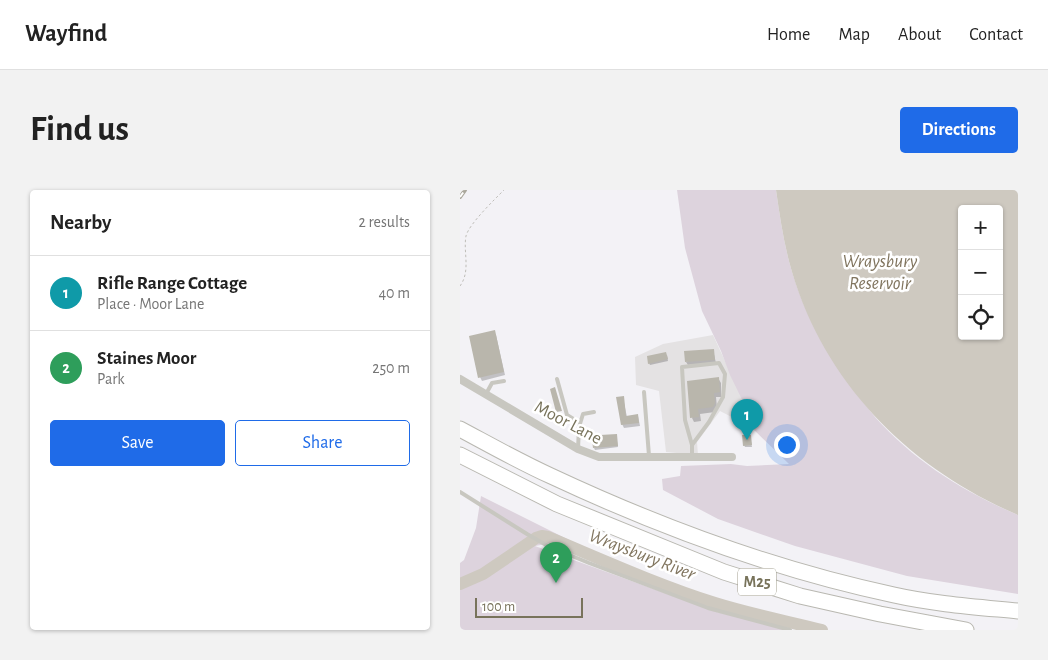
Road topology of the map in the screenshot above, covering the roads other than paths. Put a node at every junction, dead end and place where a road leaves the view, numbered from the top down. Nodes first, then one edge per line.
1 (460, 379) edge
2 (558, 379) dead end
3 (504, 381) dead end
4 (644, 392) dead end
5 (486, 394) junction
6 (594, 412) dead end
7 (580, 423) junction
8 (460, 429) edge
9 (692, 446) junction
10 (578, 449) junction
11 (460, 456) edge
12 (649, 456) junction
13 (692, 457) junction
14 (732, 457) dead end
15 (460, 492) edge
16 (1018, 611) edge
17 (790, 630) edge
18 (966, 630) edge

1 - 5 street, Moor Lane
2 - 7 lane
3 - 5 lane
4 - 12 lane
5 - 10 street, Moor Lane
6 - 7 lane
7 - 10 lane
8 - 16 highway, M25
9 - 9 lane
9 - 13 lane
10 - 12 street, Moor Lane
11 - 18 highway, M25
12 - 13 street, Moor Lane
13 - 14 street, Moor Lane
15 - 17 lane

